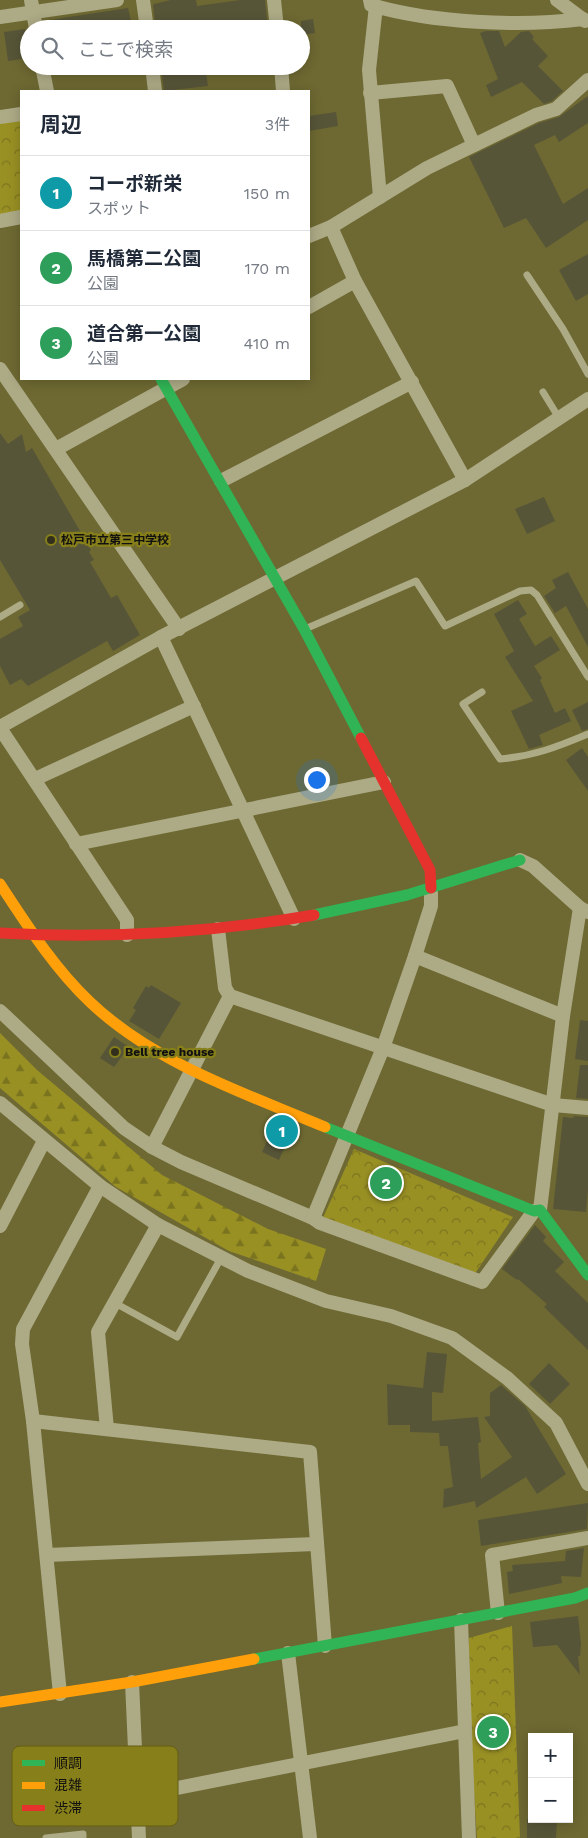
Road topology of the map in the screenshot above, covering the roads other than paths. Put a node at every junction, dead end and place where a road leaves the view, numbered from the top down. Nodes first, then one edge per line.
1 (117, 0) edge
2 (143, 0) edge
3 (274, 0) edge
4 (557, 0) edge
5 (373, 3) edge
6 (32, 6) edge
7 (0, 17) edge
8 (34, 20) edge
9 (146, 20) edge
10 (276, 20) edge
11 (585, 21) edge
12 (43, 75) edge
13 (153, 75) edge
14 (282, 75) edge
15 (588, 80) edge
16 (46, 90) edge
17 (155, 90) edge
18 (283, 90) edge
19 (370, 93) junction
20 (20, 114) edge
21 (0, 117) edge
22 (474, 145) junction
23 (380, 197) junction
24 (20, 217) edge
25 (0, 221) edge
26 (331, 227) junction
27 (310, 236) edge
28 (527, 275) dead end
29 (355, 281) junction
30 (310, 306) edge
31 (0, 369) edge
32 (588, 374) edge
33 (179, 380) edge
34 (412, 382) junction
35 (164, 384) edge
36 (543, 392) dead end
37 (588, 399) edge
38 (559, 418) junction
39 (56, 449) junction
40 (465, 480) junction
41 (221, 481) junction
42 (275, 578) junction
43 (20, 605) dead end
44 (0, 617) edge
45 (179, 628) junction
46 (304, 629) junction
47 (161, 637) junction
48 (588, 677) edge
49 (482, 692) dead end
50 (194, 706) junction
51 (0, 727) edge
52 (588, 734) edge
53 (35, 779) junction
54 (384, 782) junction
55 (242, 810) junction
56 (76, 844) junction
57 (520, 860) joint
58 (0, 884) edge
59 (431, 888) junction
60 (584, 910) edge
61 (294, 919) junction
62 (218, 929) junction
63 (0, 933) edge
64 (34, 935) junction
65 (126, 935) junction
66 (415, 956) junction
67 (230, 996) junction
68 (0, 1011) edge
69 (563, 1016) junction
70 (383, 1048) junction
71 (193, 1069) junction
72 (0, 1103) edge
73 (553, 1105) junction
74 (588, 1108) edge
75 (346, 1136) junction
76 (44, 1141) junction
77 (152, 1147) junction
78 (100, 1186) junction
79 (537, 1210) junction
80 (313, 1218) junction
81 (158, 1225) junction
82 (0, 1226) edge
83 (221, 1258) junction
84 (588, 1276) edge
85 (115, 1303) junction
86 (33, 1421) junction
87 (107, 1429) junction
88 (588, 1484) edge
89 (588, 1538) edge
90 (316, 1544) junction
91 (46, 1555) junction
92 (588, 1593) edge
93 (498, 1613) junction
94 (461, 1620) junction
95 (325, 1646) junction
96 (288, 1653) junction
97 (132, 1682) junction
98 (60, 1694) junction
99 (0, 1702) edge
100 (465, 1731) junction
101 (135, 1746) edge
102 (302, 1764) junction
103 (178, 1788) edge
104 (46, 1838) edge
105 (83, 1838) edge
106 (310, 1838) edge
107 (469, 1838) edge

1 - 6 street
2 - 9 street
3 - 10 street
4 - 11 street
5 - 11 street
5 - 19 street
6 - 7 street
6 - 8 street
12 - 16 street
13 - 17 street
14 - 18 street
15 - 22 street
19 - 22 street
19 - 23 street
20 - 21 street
22 - 23 street
23 - 26 street
24 - 25 street
26 - 27 street
26 - 29 street
28 - 32 lane
29 - 30 street
29 - 34 street
31 - 39 street
33 - 35 street
34 - 40 street
34 - 41 street
35 - 39 street
35 - 41 street
36 - 38 lane
37 - 38 street
38 - 40 street
39 - 45 street
40 - 42 street
41 - 42 street
42 - 45 street
42 - 46 street
43 - 44 lane
45 - 47 street
46 - 48 lane
46 - 54 street
47 - 50 street
47 - 51 street
49 - 52 lane
50 - 53 street
50 - 55 street
51 - 53 street
53 - 56 street
54 - 55 street
54 - 59 street
55 - 56 street
55 - 61 street
56 - 65 street
57 - 59 street
57 - 60 street
58 - 64 street
59 - 61 street
59 - 66 street
60 - 69 street
61 - 62 street
62 - 65 street
62 - 67 street
63 - 64 street
64 - 65 street
64 - 71 street
66 - 69 street
66 - 70 street
67 - 70 street
67 - 71 street
68 - 77 street
69 - 73 street
70 - 73 street
70 - 75 street
71 - 75 street
71 - 77 street
72 - 76 street
73 - 74 street
73 - 79 street
75 - 79 street
75 - 80 street
76 - 78 street
76 - 82 street
77 - 80 street
78 - 81 street
78 - 86 street
79 - 80 street
79 - 84 street
81 - 83 street
81 - 85 street
83 - 85 lane
83 - 88 street
85 - 87 street
86 - 87 street
86 - 91 street
87 - 90 street
89 - 93 street
90 - 91 street
90 - 95 street
91 - 98 street
92 - 93 street
93 - 94 street
94 - 95 street
94 - 100 street
95 - 96 street
96 - 97 street
96 - 102 street
97 - 98 street
97 - 101 street
98 - 99 street
100 - 102 street
100 - 107 street
102 - 103 street
102 - 106 street
104 - 105 lane

